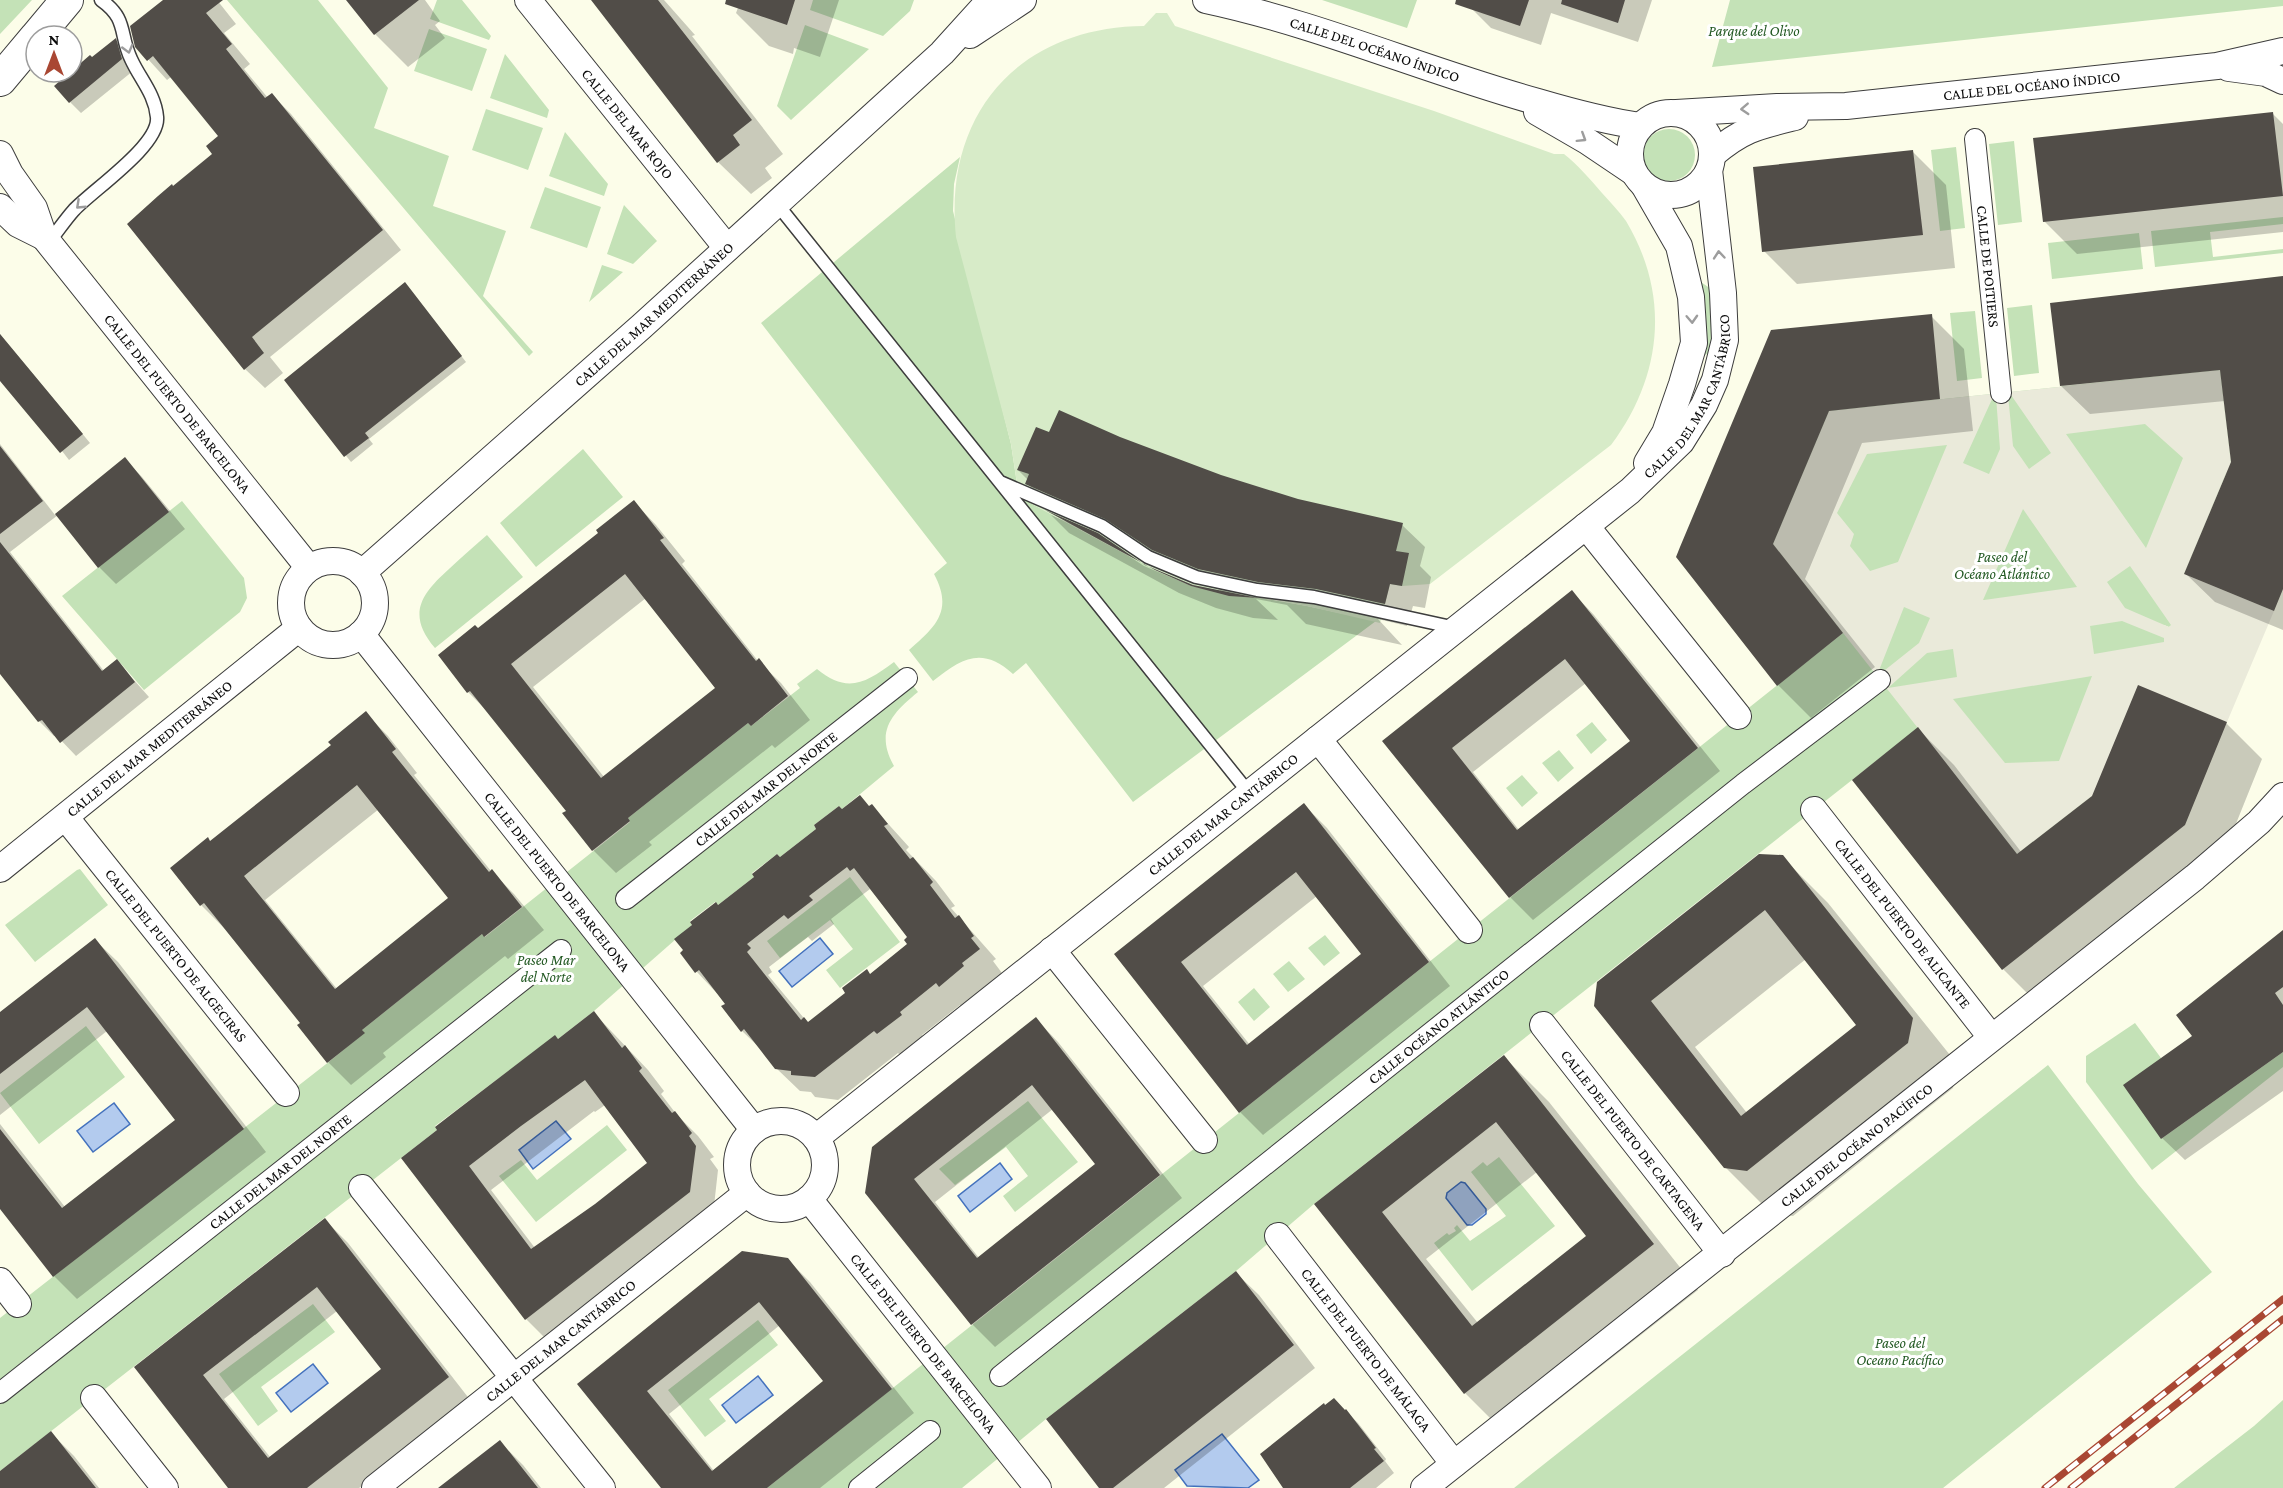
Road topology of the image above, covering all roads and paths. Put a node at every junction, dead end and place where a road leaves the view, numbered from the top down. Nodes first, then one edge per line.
1 (67, 0) edge
2 (101, 0) edge
3 (528, 0) edge
4 (990, 0) edge
5 (1023, 0) edge
6 (1206, 0) edge
7 (1244, 5) edge
8 (48, 24) edge
9 (2283, 51) edge
10 (24, 53) edge
11 (942, 53) junction
12 (2217, 66) junction
13 (2, 81) edge
14 (2283, 81) edge
15 (1494, 90) junction
16 (1846, 106) junction
17 (1676, 113) junction
18 (1640, 126) junction
19 (1974, 139) dead end
20 (0, 154) edge
21 (1711, 162) junction
22 (1639, 180) junction
23 (777, 204) junction
24 (0, 207) edge
25 (46, 240) junction
26 (1679, 246) junction
27 (727, 248) junction
28 (1723, 293) junction
29 (2001, 393) dead end
30 (1000, 482) junction
31 (1630, 491) junction
32 (1586, 525) junction
33 (309, 568) junction
34 (362, 573) junction
35 (299, 628) junction
36 (1457, 628) junction
37 (361, 634) junction
38 (906, 678) dead end
39 (1880, 680) dead end
40 (1738, 716) dead end
41 (1318, 739) junction
42 (1249, 793) junction
43 (2283, 796) edge
44 (1814, 810) dead end
45 (66, 818) junction
46 (0, 869) edge
47 (626, 899) dead end
48 (1469, 930) dead end
49 (561, 950) dead end
50 (1052, 950) junction
51 (1543, 1025) dead end
52 (1991, 1037) junction
53 (286, 1093) dead end
54 (754, 1130) junction
55 (816, 1138) junction
56 (1204, 1140) dead end
57 (362, 1188) dead end
58 (747, 1193) junction
59 (809, 1199) junction
60 (1278, 1236) dead end
61 (1722, 1254) junction
62 (0, 1281) edge
63 (18, 1304) dead end
64 (1000, 1376) dead end
65 (514, 1378) junction
66 (0, 1393) edge
67 (94, 1398) dead end
68 (930, 1431) dead end
69 (1454, 1464) junction
70 (165, 1488) edge
71 (375, 1488) edge
72 (602, 1488) edge
73 (859, 1488) edge
74 (1038, 1488) edge
75 (1424, 1488) edge

1 - 8 street
2 -> 25 lane
3 - 27 street, CALLE DEL MAR ROJO
4 - 11 street, CALLE DEL MAR MEDITERRÁNEO
5 - 11 street, CALLE DEL MAR MEDITERRÁNEO
6 - 7 street, CALLE DEL OCÉANO ÍNDICO
7 - 15 street, CALLE DEL OCÉANO ÍNDICO
9 - 12 street, CALLE DEL OCÉANO ÍNDICO
10 - 13 street
11 - 23 street, CALLE DEL MAR MEDITERRÁNEO
12 - 14 street, CALLE DEL OCÉANO ÍNDICO
12 - 16 street, CALLE DEL OCÉANO ÍNDICO
15 - 18 street, CALLE DEL OCÉANO ÍNDICO
15 -> 22 street, CALLE DEL OCÉANO ÍNDICO
16 -> 17 street, CALLE DEL OCÉANO ÍNDICO
16 - 21 street, CALLE DEL OCÉANO ÍNDICO
17 - 18 street
17 - 21 street
18 - 22 street
19 - 29 street, CALLE DE POITIERS
20 - 25 street, CALLE DEL PUERTO DE BARCELONA
21 - 22 street
28 -> 21 street, CALLE DEL MAR CANTÁBRICO
22 - 26 street, CALLE DEL MAR CANTÁBRICO
23 - 27 street, CALLE DEL MAR MEDITERRÁNEO
23 - 30 lane
24 - 25 street, CALLE DEL PUERTO DE BARCELONA
25 - 33 street, CALLE DEL PUERTO DE BARCELONA
26 - 28 street, CALLE DEL MAR CANTÁBRICO
26 -> 31 street, CALLE DEL MAR CANTÁBRICO
27 - 34 street, CALLE DEL MAR MEDITERRÁNEO
28 - 31 street, CALLE DEL MAR CANTÁBRICO
30 - 36 lane
30 - 42 lane
31 - 32 street, CALLE DEL MAR CANTÁBRICO
32 - 36 street, CALLE DEL MAR CANTÁBRICO
32 - 40 street
33 - 34 street
33 - 35 street
34 - 37 street
35 - 37 street
35 - 45 street, CALLE DEL MAR MEDITERRÁNEO
36 - 41 street, CALLE DEL MAR CANTÁBRICO
37 - 54 street, CALLE DEL PUERTO DE BARCELONA
38 - 47 street, CALLE DEL MAR DEL NORTE
39 - 64 street, CALLE OCÉANO ATLÁNTICO
41 - 42 street, CALLE DEL MAR CANTÁBRICO
41 - 48 street
42 - 50 street, CALLE DEL MAR CANTÁBRICO
43 - 52 street, CALLE DEL OCÉANO PACÍFICO
44 - 52 street, CALLE DEL PUERTO DE ALICANTE
45 - 46 street, CALLE DEL MAR MEDITERRÁNEO
45 - 53 street, CALLE DEL PUERTO DE ALGECIRAS
49 - 66 street, CALLE DEL MAR DEL NORTE
50 - 55 street, CALLE DEL MAR CANTÁBRICO
50 - 56 street
51 - 61 street, CALLE DEL PUERTO DE CARTAGENA
52 - 61 street, CALLE DEL OCÉANO PACÍFICO
54 - 55 street
54 - 58 street
55 - 59 street
57 - 65 street
58 - 59 street
58 - 65 street, CALLE DEL MAR CANTÁBRICO
59 - 74 street, CALLE DEL PUERTO DE BARCELONA
60 - 69 street, CALLE DEL PUERTO DE MÁLAGA
61 - 69 street, CALLE DEL OCÉANO PACÍFICO
62 - 63 street
65 - 71 street, CALLE DEL MAR CANTÁBRICO
65 - 72 street
67 - 70 street
68 - 73 street
69 - 75 street, CALLE DEL OCÉANO PACÍFICO

